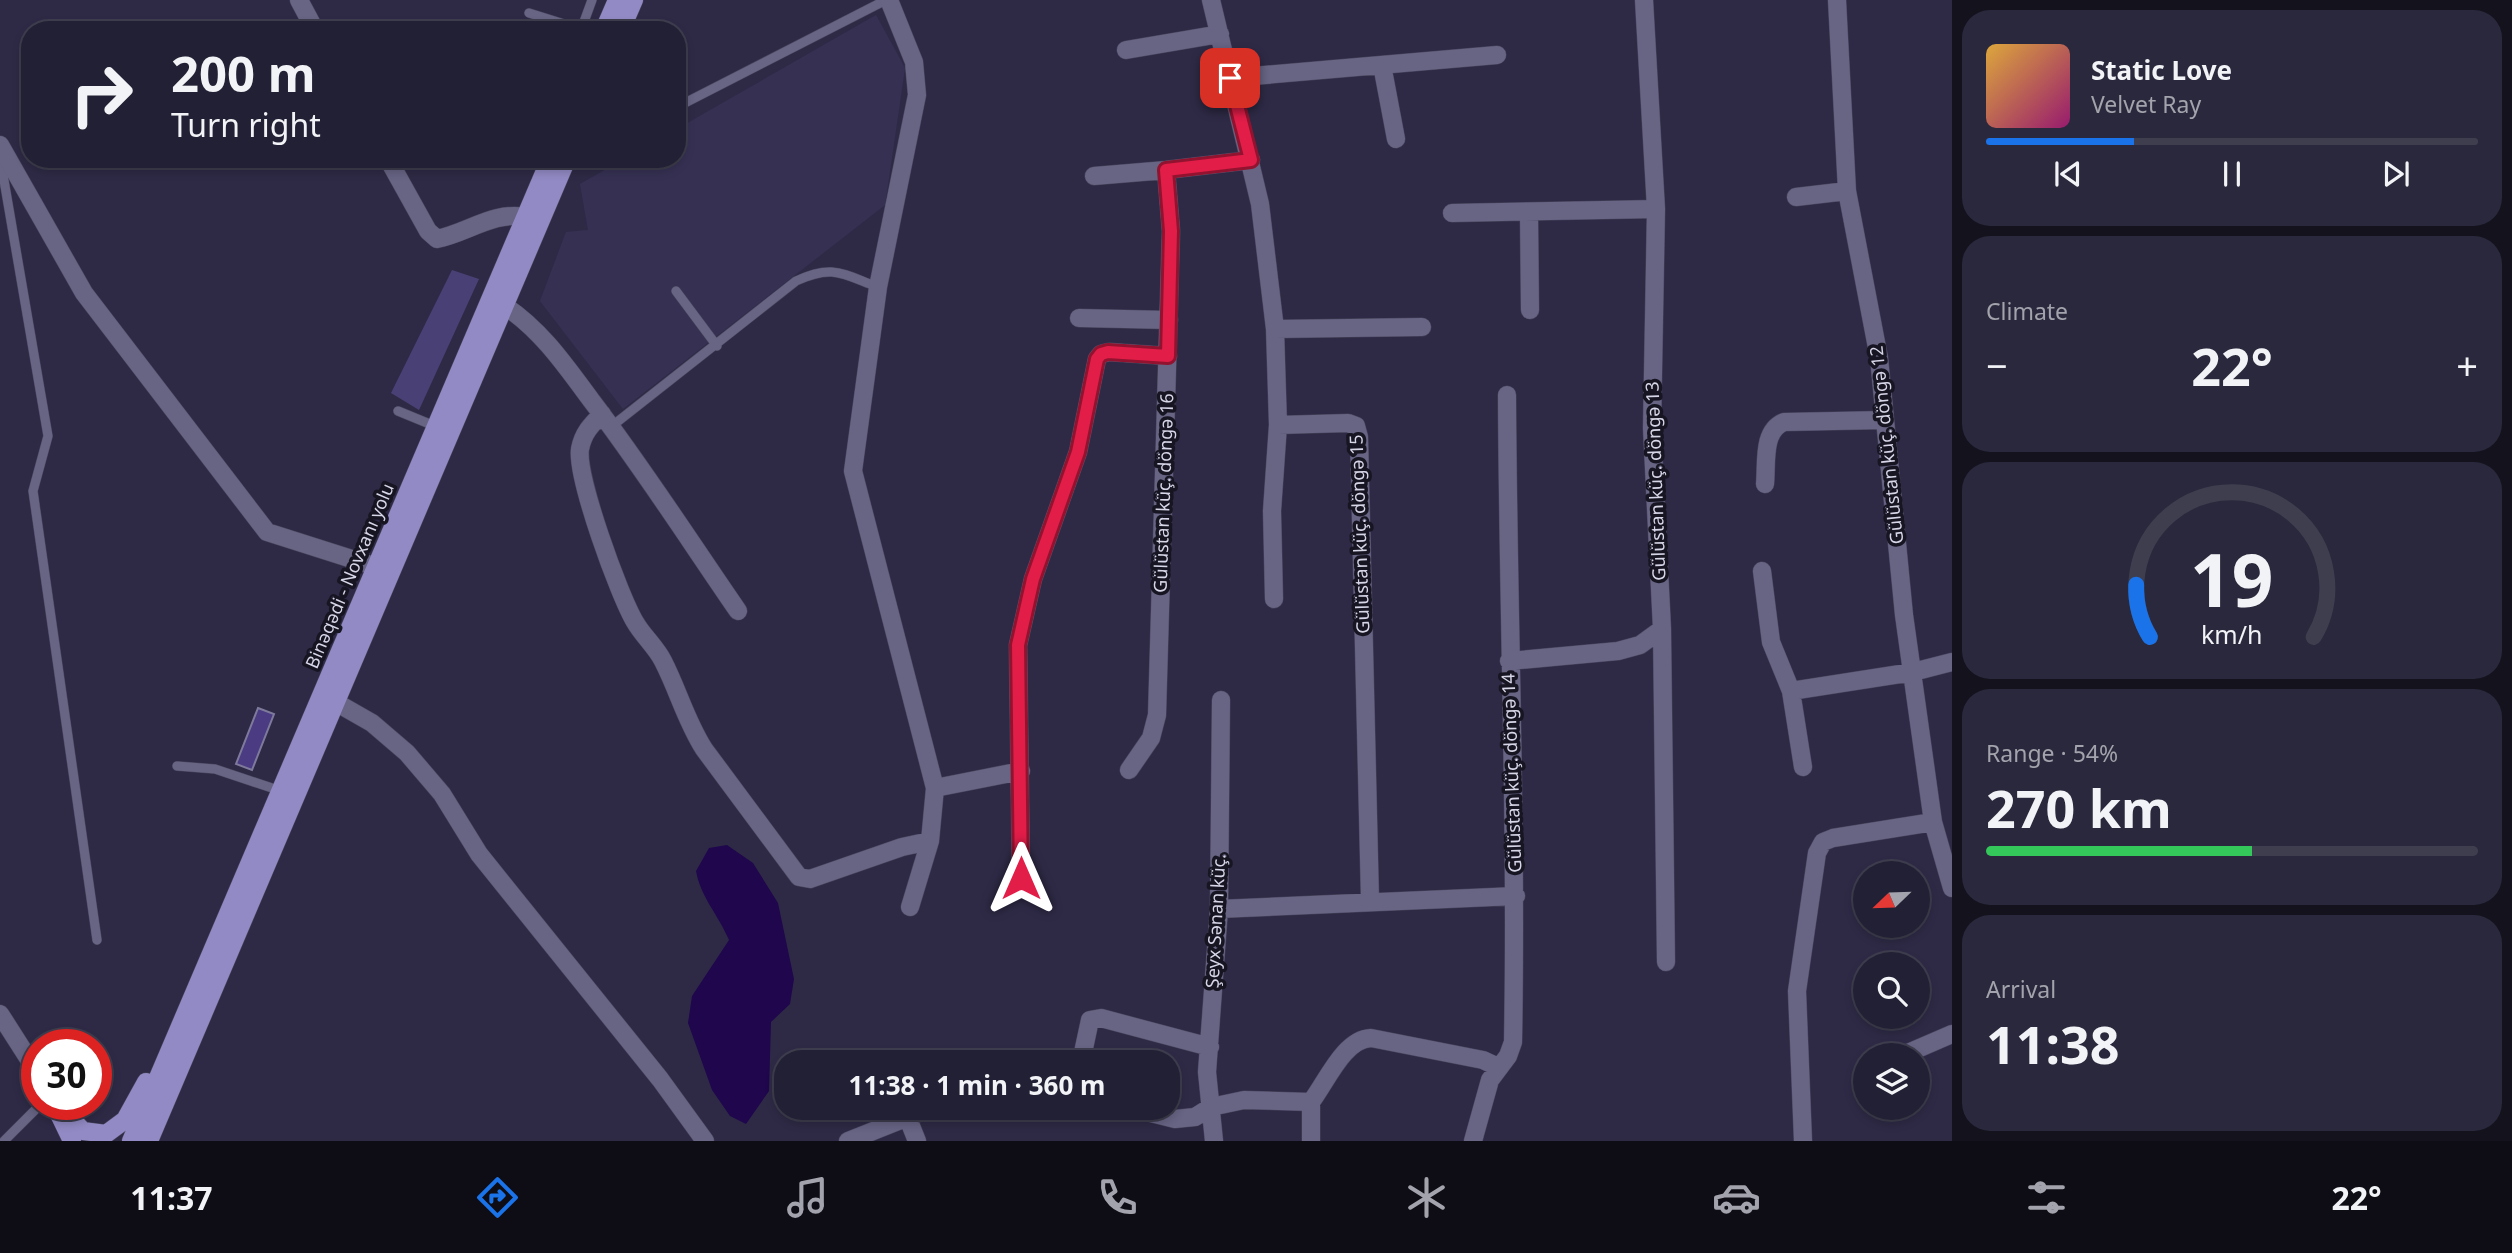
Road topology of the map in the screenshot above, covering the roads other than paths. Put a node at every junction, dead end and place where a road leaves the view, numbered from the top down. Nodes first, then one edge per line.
1 (299, 0) edge
2 (592, 0) edge
3 (617, 0) edge
4 (634, 0) edge
5 (888, 0) edge
6 (1211, 0) edge
7 (1644, 0) edge
8 (1837, 0) edge
9 (529, 13) dead end
10 (310, 21) edge
11 (555, 21) edge
12 (584, 21) edge
13 (608, 21) edge
14 (625, 21) edge
15 (1220, 34) junction
16 (1126, 50) dead end
17 (1497, 55) dead end
18 (1382, 65) junction
19 (1230, 78) junction
20 (686, 102) edge
21 (1396, 139) dead end
22 (0, 145) edge
23 (0, 155) edge
24 (1251, 160) junction
25 (393, 168) edge
26 (546, 168) edge
27 (563, 168) edge
28 (1166, 170) junction
29 (1094, 176) dead end
30 (1847, 191) junction
31 (1797, 197) dead end
32 (1656, 209) junction
33 (1452, 213) dead end
34 (1529, 214) junction
35 (525, 217) junction
36 (878, 287) junction
37 (676, 291) dead end
38 (505, 306) junction
39 (1530, 310) dead end
40 (1079, 318) dead end
41 (1169, 320) junction
42 (1422, 327) dead end
43 (1275, 329) junction
44 (717, 346) junction
45 (1168, 356) junction
46 (1507, 395) dead end
47 (398, 411) dead end
48 (607, 420) junction
49 (1885, 421) junction
50 (1278, 425) junction
51 (437, 427) junction
52 (1765, 484) dead end
53 (377, 567) junction
54 (1762, 571) dead end
55 (1274, 599) dead end
56 (738, 611) dead end
57 (1662, 629) junction
58 (1509, 661) junction
59 (1952, 662) edge
60 (1913, 672) junction
61 (1791, 691) junction
62 (1221, 700) dead end
63 (337, 703) junction
64 (177, 766) dead end
65 (1803, 767) dead end
66 (1129, 769) dead end
67 (1021, 771) junction
68 (935, 788) junction
69 (281, 791) junction
70 (1933, 822) junction
71 (930, 841) junction
72 (1021, 878) dead end
73 (1952, 888) edge
74 (1516, 896) junction
75 (1370, 900) junction
76 (910, 907) dead end
77 (1219, 909) junction
78 (97, 940) dead end
79 (1666, 962) dead end
80 (188, 1010) junction
81 (0, 1014) edge
82 (1952, 1034) edge
83 (1930, 1044) edge
84 (21, 1047) edge
85 (1210, 1047) junction
86 (1084, 1050) edge
87 (1499, 1067) junction
88 (1311, 1102) junction
89 (1211, 1107) junction
90 (1180, 1118) edge
91 (25, 1120) edge
92 (63, 1120) edge
93 (67, 1120) edge
94 (72, 1120) edge
95 (898, 1120) edge
96 (909, 1120) edge
97 (4, 1141) edge
98 (72, 1141) edge
99 (81, 1141) edge
100 (131, 1141) edge
101 (149, 1141) edge
102 (705, 1141) edge
103 (848, 1141) edge
104 (917, 1141) edge
105 (1214, 1141) edge
106 (1311, 1141) edge
107 (1473, 1141) edge
108 (1803, 1141) edge

1 - 10 street
2 - 12 lane
3 - 13 main road
4 - 14 main road
5 - 20 lane
5 - 36 street
6 - 15 street
7 - 32 street, Gülüstan küç. döngə 13
8 - 30 street, Gülüstan küç. döngə 12
9 - 11 lane
15 - 16 street
15 - 19 street
17 - 18 street
18 - 19 street
18 - 21 street
19 - 24 street
22 - 53 street
23 - 78 lane
24 - 28 street
24 - 43 street
25 - 35 street
26 - 35 main road, Binəqədi - Novxanı yolu
27 - 38 main road
28 - 29 street
28 - 41 street, Gülüstan küç. döngə 16
30 - 31 street
30 - 49 street, Gülüstan küç. döngə 12
32 - 34 street
32 - 57 street, Gülüstan küç. döngə 13
33 - 34 street
34 - 39 street
35 - 51 main road, Binəqədi - Novxanı yolu
36 - 44 lane
36 - 68 street
37 - 44 lane
38 - 48 street
38 - 63 main road
40 - 41 street
41 - 45 street, Gülüstan küç. döngə 16
42 - 43 street
43 - 50 street
44 - 48 lane
45 - 66 street, Gülüstan küç. döngə 16
45 - 67 street
46 - 58 street, Gülüstan küç. döngə 14
47 - 51 lane
48 - 56 street
48 - 71 street
49 - 52 street
49 - 60 street, Gülüstan küç. döngə 12
50 - 55 street
50 - 75 street, Gülüstan küç. döngə 15
51 - 53 main road, Binəqədi - Novxanı yolu
53 - 69 main road, Binəqədi - Novxanı yolu
54 - 61 street
57 - 58 street
57 - 79 street, Gülüstan küç. döngə 13
58 - 74 street, Gülüstan küç. döngə 14
59 - 60 street
60 - 61 street
60 - 70 street, Gülüstan küç. döngə 12
61 - 65 street
62 - 77 street, Şeyx Sənan küç.
63 - 101 main road
63 - 102 street
64 - 69 lane
67 - 68 street
67 - 72 street
68 - 71 street
69 - 80 main road, Binəqədi - Novxanı yolu
70 - 73 street, Gülüstan küç. döngə 12
70 - 108 street
71 - 76 street
74 - 75 street
74 - 87 street, Gülüstan küç. döngə 14
75 - 77 street
77 - 85 street, Şeyx Sənan küç.
80 - 94 main road
80 - 100 main road
81 - 84 street
82 - 83 street
85 - 86 street
85 - 89 street, Şeyx Sənan küç.
87 - 88 street
87 - 107 street, Gülüstan küç. döngə 14
88 - 89 street
88 - 106 street
89 - 90 street
89 - 105 street, Şeyx Sənan küç.
91 - 97 lane
92 - 98 main road
93 - 99 street
95 - 103 street
96 - 104 street

